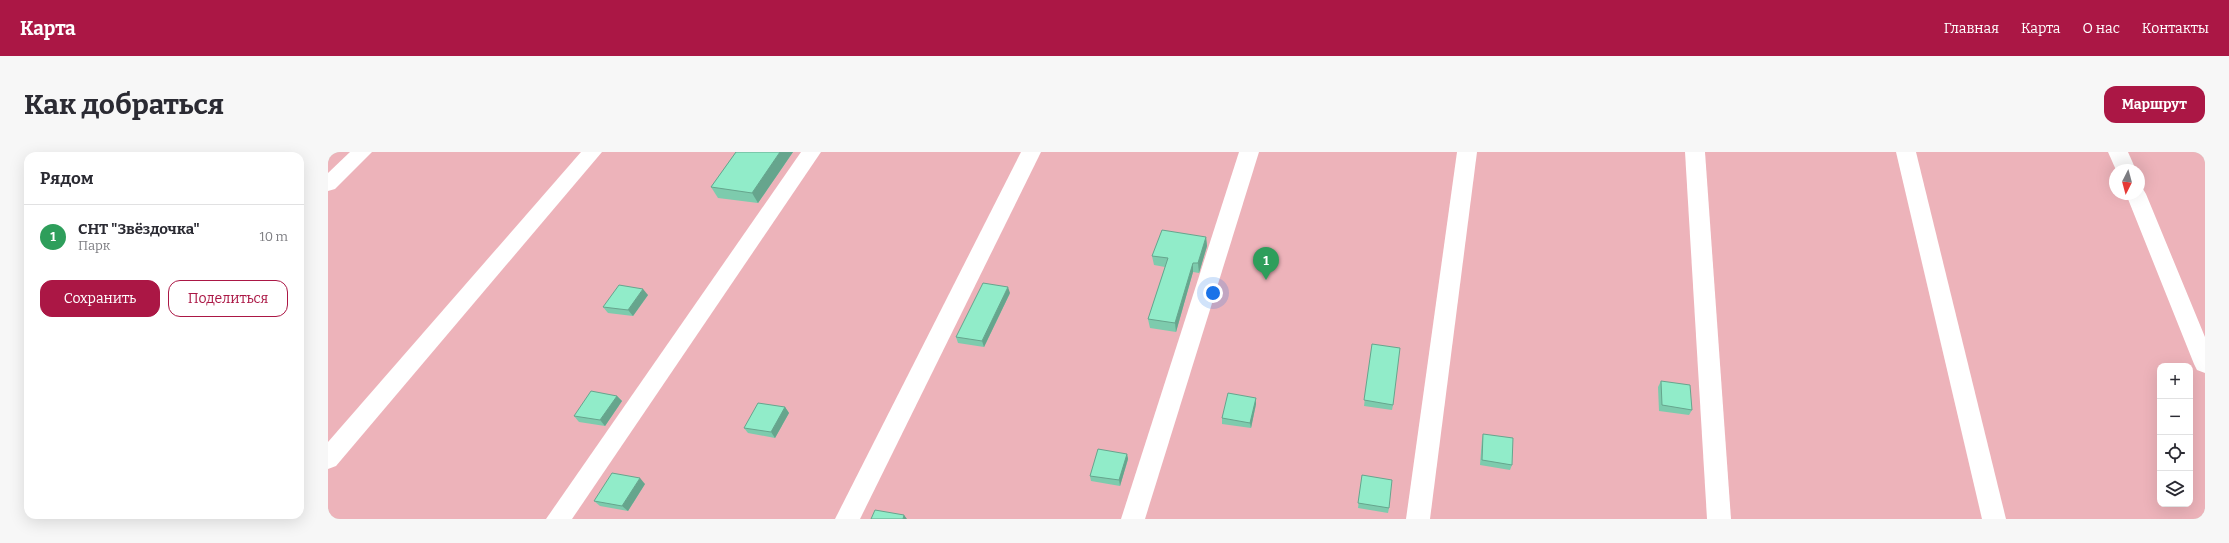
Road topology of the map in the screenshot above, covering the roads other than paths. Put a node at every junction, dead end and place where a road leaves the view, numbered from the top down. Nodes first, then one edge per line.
1 (362, 152) edge
2 (592, 152) edge
3 (811, 152) edge
4 (1031, 152) edge
5 (1249, 152) edge
6 (1467, 152) edge
7 (1695, 152) edge
8 (1906, 152) edge
9 (2118, 152) edge
10 (2123, 164) edge
11 (328, 184) edge
12 (2138, 200) edge
13 (2205, 364) edge
14 (328, 459) edge
15 (558, 519) edge
16 (847, 519) edge
17 (1133, 519) edge
18 (1418, 519) edge
19 (1719, 519) edge
20 (1994, 519) edge

1 - 11 lane
2 - 14 lane
3 - 15 lane
4 - 16 lane
5 - 17 lane
6 - 18 lane
7 - 19 lane
8 - 20 lane
9 - 10 lane
12 - 13 lane

